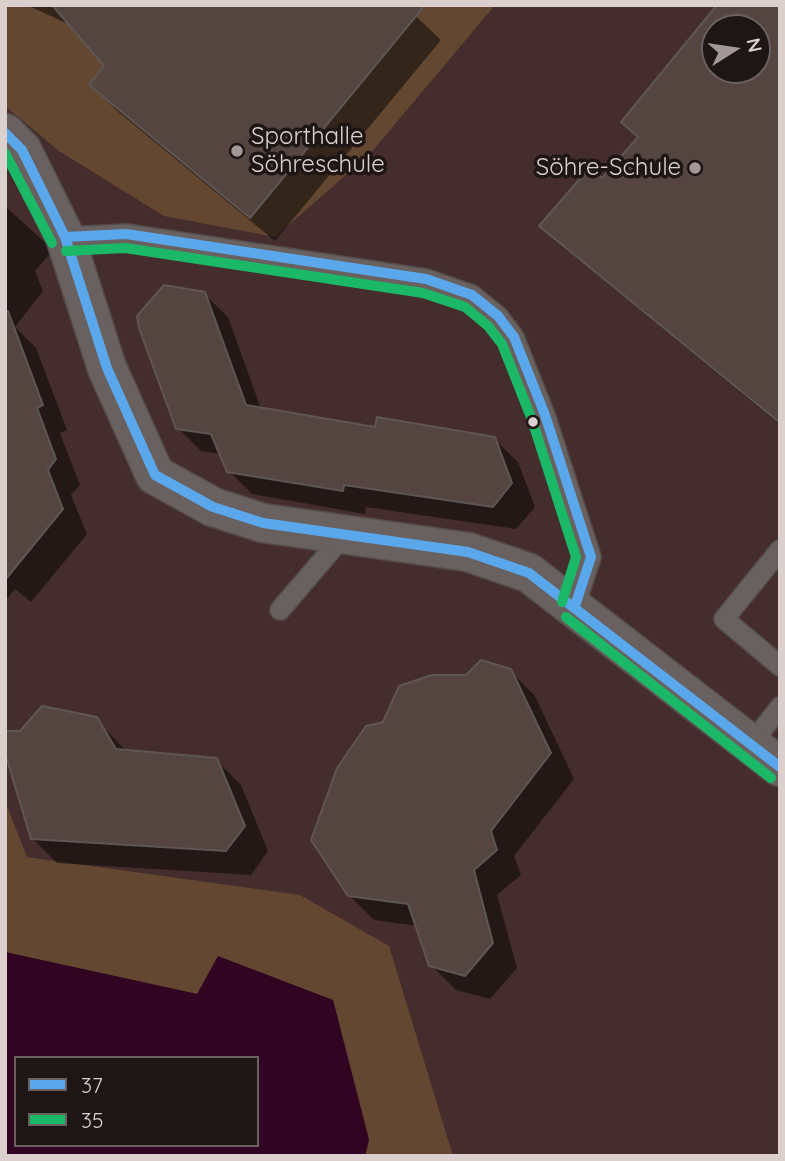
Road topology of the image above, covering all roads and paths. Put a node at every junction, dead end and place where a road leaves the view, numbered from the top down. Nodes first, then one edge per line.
1 (5, 134) edge
2 (65, 237) junction
3 (346, 533) junction
4 (780, 550) edge
5 (575, 606) junction
6 (280, 610) dead end
7 (780, 666) edge
8 (780, 707) edge
9 (766, 755) edge

1 - 2 street
2 - 3 street
2 - 5 lane
3 - 5 street
3 - 6 lane
4 - 7 lane
5 - 9 street
8 - 9 lane

